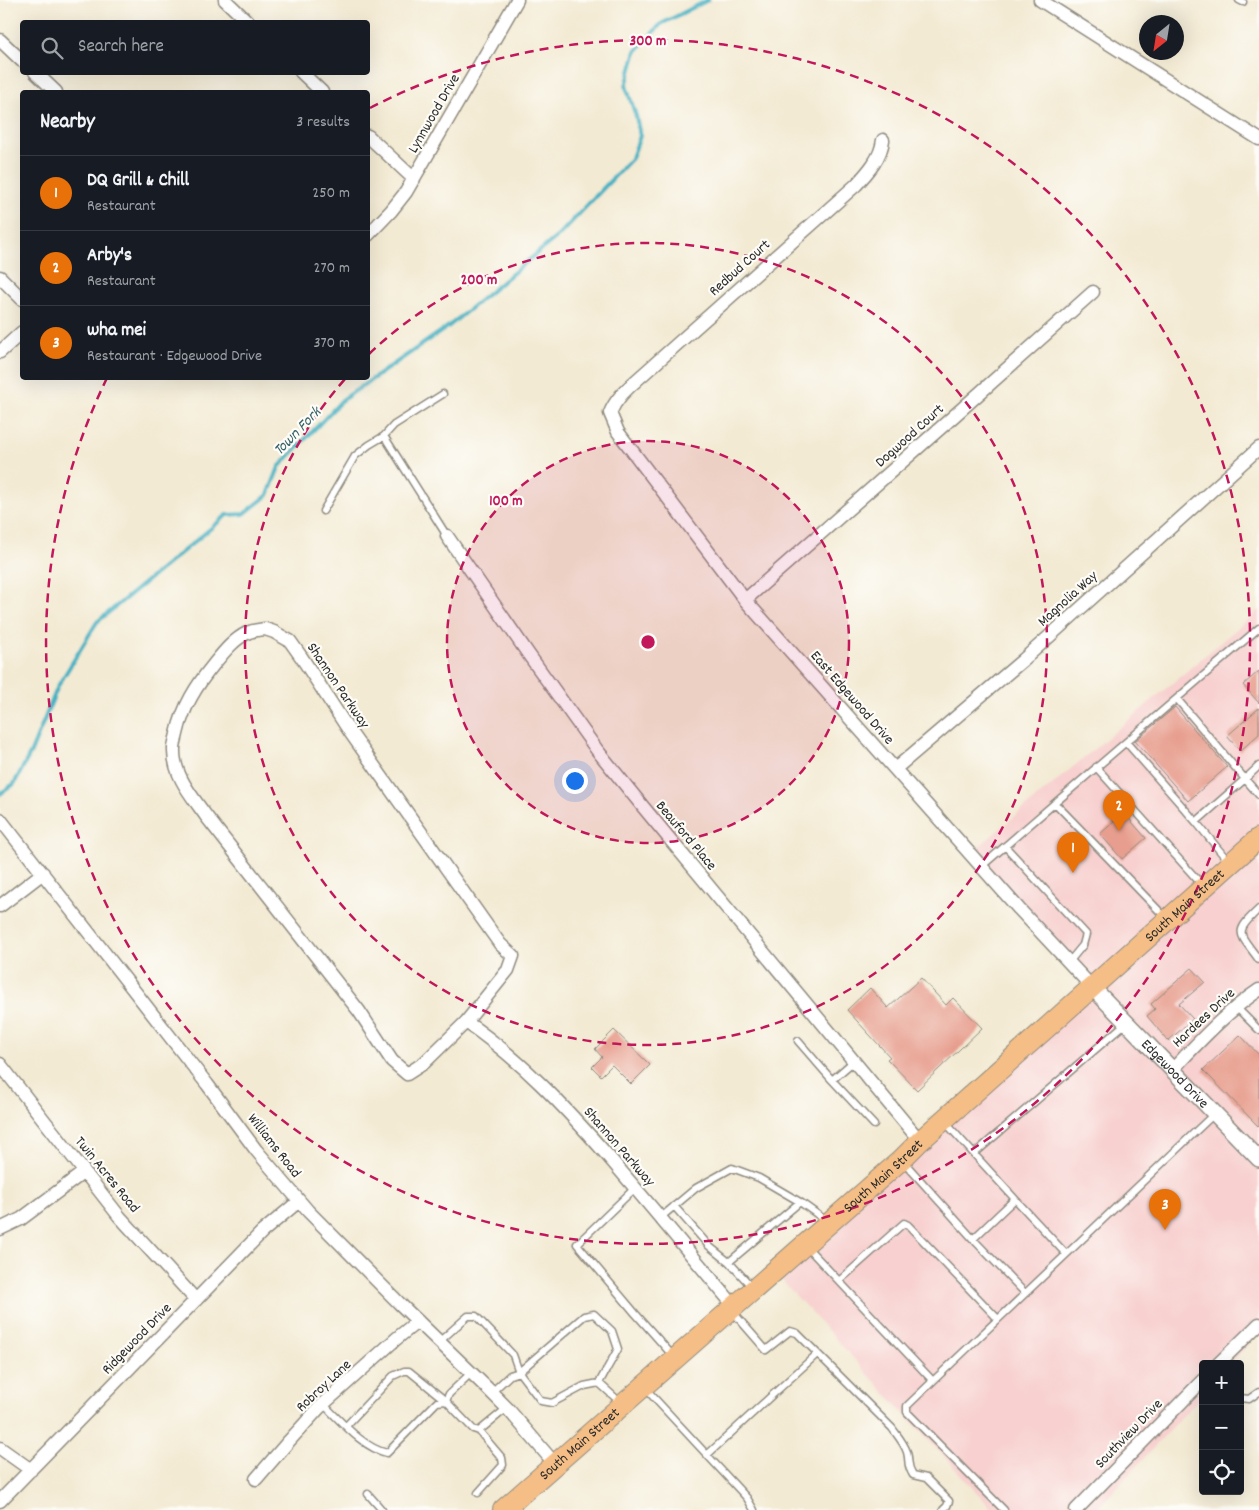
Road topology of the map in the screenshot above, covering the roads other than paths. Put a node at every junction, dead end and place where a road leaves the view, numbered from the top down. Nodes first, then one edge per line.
1 (225, 0) edge
2 (517, 0) edge
3 (1040, 0) edge
4 (246, 20) edge
5 (0, 40) edge
6 (20, 59) edge
7 (37, 75) edge
8 (304, 75) edge
9 (54, 90) edge
10 (320, 90) edge
11 (370, 138) edge
12 (1259, 139) edge
13 (883, 140) dead end
14 (414, 179) junction
15 (370, 233) edge
16 (0, 277) edge
17 (1093, 292) dead end
18 (20, 297) edge
19 (20, 334) edge
20 (0, 352) edge
21 (443, 394) dead end
22 (610, 413) joint
23 (384, 436) junction
24 (1259, 448) edge
25 (323, 511) dead end
26 (447, 536) joint
27 (745, 600) junction
28 (1259, 628) edge
29 (1177, 698) junction
30 (1126, 742) junction
31 (1259, 766) edge
32 (1096, 767) junction
33 (895, 769) junction
34 (1245, 779) junction
35 (1259, 795) edge
36 (1054, 803) junction
37 (3, 822) edge
38 (1196, 822) junction
39 (1259, 838) edge
40 (1005, 846) junction
41 (1230, 864) junction
42 (982, 866) junction
43 (43, 873) junction
44 (1204, 887) junction
45 (0, 906) edge
46 (1259, 909) edge
47 (1167, 920) junction
48 (1259, 960) edge
49 (1069, 962) junction
50 (1092, 987) junction
51 (1259, 990) edge
52 (1236, 1007) junction
53 (466, 1022) junction
54 (1126, 1023) junction
55 (1259, 1030) edge
56 (798, 1041) dead end
57 (854, 1061) junction
58 (0, 1064) edge
59 (1172, 1070) junction
60 (832, 1080) junction
61 (1214, 1114) junction
62 (944, 1121) junction
63 (874, 1125) dead end
64 (920, 1141) junction
65 (974, 1154) junction
66 (1259, 1159) edge
67 (901, 1160) junction
68 (84, 1172) junction
69 (636, 1188) junction
70 (1016, 1199) junction
71 (299, 1201) junction
72 (800, 1202) junction
73 (674, 1206) junction
74 (660, 1218) junction
75 (829, 1223) junction
76 (0, 1230) edge
77 (974, 1239) junction
78 (804, 1244) junction
79 (1066, 1254) junction
80 (729, 1262) junction
81 (839, 1281) junction
82 (755, 1289) junction
83 (1025, 1293) junction
84 (196, 1300) junction
85 (733, 1309) junction
86 (998, 1319) junction
87 (418, 1321) junction
88 (1259, 1324) edge
89 (440, 1341) junction
90 (817, 1354) junction
91 (676, 1358) junction
92 (1222, 1360) edge
93 (472, 1372) junction
94 (519, 1372) junction
95 (933, 1381) junction
96 (599, 1383) junction
97 (1199, 1384) edge
98 (644, 1387) junction
99 (492, 1392) junction
100 (1259, 1392) edge
101 (1244, 1398) edge
102 (446, 1401) junction
103 (323, 1404) junction
104 (623, 1404) junction
105 (506, 1408) junction
106 (346, 1426) junction
107 (479, 1431) junction
108 (0, 1448) edge
109 (707, 1455) junction
110 (556, 1464) junction
111 (31, 1470) junction
112 (256, 1479) dead end
113 (478, 1493) dead end
114 (368, 1494) dead end
115 (0, 1501) edge
116 (506, 1509) edge
117 (382, 1510) edge
118 (754, 1510) edge
119 (943, 1510) edge
120 (1004, 1510) edge
121 (1076, 1510) edge

1 - 4 street
2 - 14 street, Lynnwood Drive
3 - 12 street
5 - 6 street
7 - 9 street
8 - 10 street
11 - 14 street
13 - 22 street, Redbud Court
14 - 15 street, Lynnwood Drive
16 - 18 street
17 - 27 street, Dogwood Court
19 - 20 street
21 - 23 lane
22 - 27 street, East Edgewood Drive
23 - 25 lane
23 - 26 lane
24 - 33 street, Magnolia Way
26 - 57 street, Beauford Place
27 - 33 street, East Edgewood Drive
28 - 29 lane
29 - 30 lane
29 - 34 lane
30 - 32 lane
30 - 38 lane
31 - 34 lane
32 - 36 lane
32 - 44 lane
33 - 42 street, East Edgewood Drive
34 - 35 lane
34 - 38 lane
36 - 40 lane
36 - 47 lane
37 - 43 street, Williams Road
38 - 41 lane
39 - 41 main road, South Main Street
40 - 42 lane
40 - 49 lane
41 - 44 main road, South Main Street
42 - 49 street, East Edgewood Drive
43 - 45 street
43 - 71 street, Williams Road
44 - 47 main road, South Main Street
46 - 48 lane
47 - 50 main road, South Main Street
49 - 50 street, East Edgewood Drive
50 - 54 street, Edgewood Drive
50 - 62 main road, South Main Street
51 - 52 street, Hardees Drive
52 - 55 lane
52 - 59 street, Hardees Drive
53 - 53 street, Shannon Parkway
53 - 69 street, Shannon Parkway
54 - 59 street, Edgewood Drive
54 - 65 lane
56 - 60 lane
57 - 60 lane
57 - 64 street, Beauford Place
58 - 68 street, Twin Acres Road
59 - 61 street, Edgewood Drive
60 - 63 lane
61 - 66 street, Edgewood Drive
61 - 79 lane
62 - 64 main road, South Main Street
62 - 65 lane
64 - 67 main road, South Main Street
65 - 70 lane
67 - 75 main road, South Main Street
67 - 77 lane
68 - 76 street
68 - 84 street, Twin Acres Road
69 - 74 street, Shannon Parkway
69 - 91 lane
70 - 77 lane
70 - 79 lane
71 - 84 street, Ridgewood Drive
71 - 87 street, Williams Road
72 - 73 lane
72 - 75 lane
72 - 80 lane
73 - 74 lane
73 - 80 lane
74 - 85 street, Shannon Parkway
75 - 78 main road, South Main Street
77 - 83 lane
78 - 81 lane
78 - 82 main road, South Main Street
79 - 83 lane
80 - 82 lane
81 - 86 lane
81 - 95 lane
82 - 85 main road, South Main Street
83 - 86 lane
84 - 111 street, Ridgewood Drive
85 - 90 lane
85 - 91 main road, South Main Street
86 - 95 lane
87 - 89 street, Williams Road
87 - 103 street, Robroy Lane
88 - 92 street
89 - 93 street, Williams Road
89 - 94 lane
90 - 109 lane
90 - 119 lane
91 - 98 main road, South Main Street
93 - 99 street, Williams Road
93 - 102 lane
94 - 96 lane
94 - 96 lane
94 - 99 lane
95 - 120 lane
96 - 104 lane
97 - 121 street, Southview Drive
98 - 104 main road, South Main Street
98 - 109 lane
99 - 105 street, Williams Road
100 - 101 lane
102 - 106 lane
102 - 106 lane
102 - 107 lane
103 - 106 lane
103 - 112 street, Robroy Lane
104 - 110 main road, South Main Street
105 - 107 lane
105 - 110 street, Williams Road
107 - 113 lane
108 - 111 street
109 - 118 lane
110 - 116 main road, South Main Street
111 - 115 street, Ridgewood Drive
114 - 117 lane

